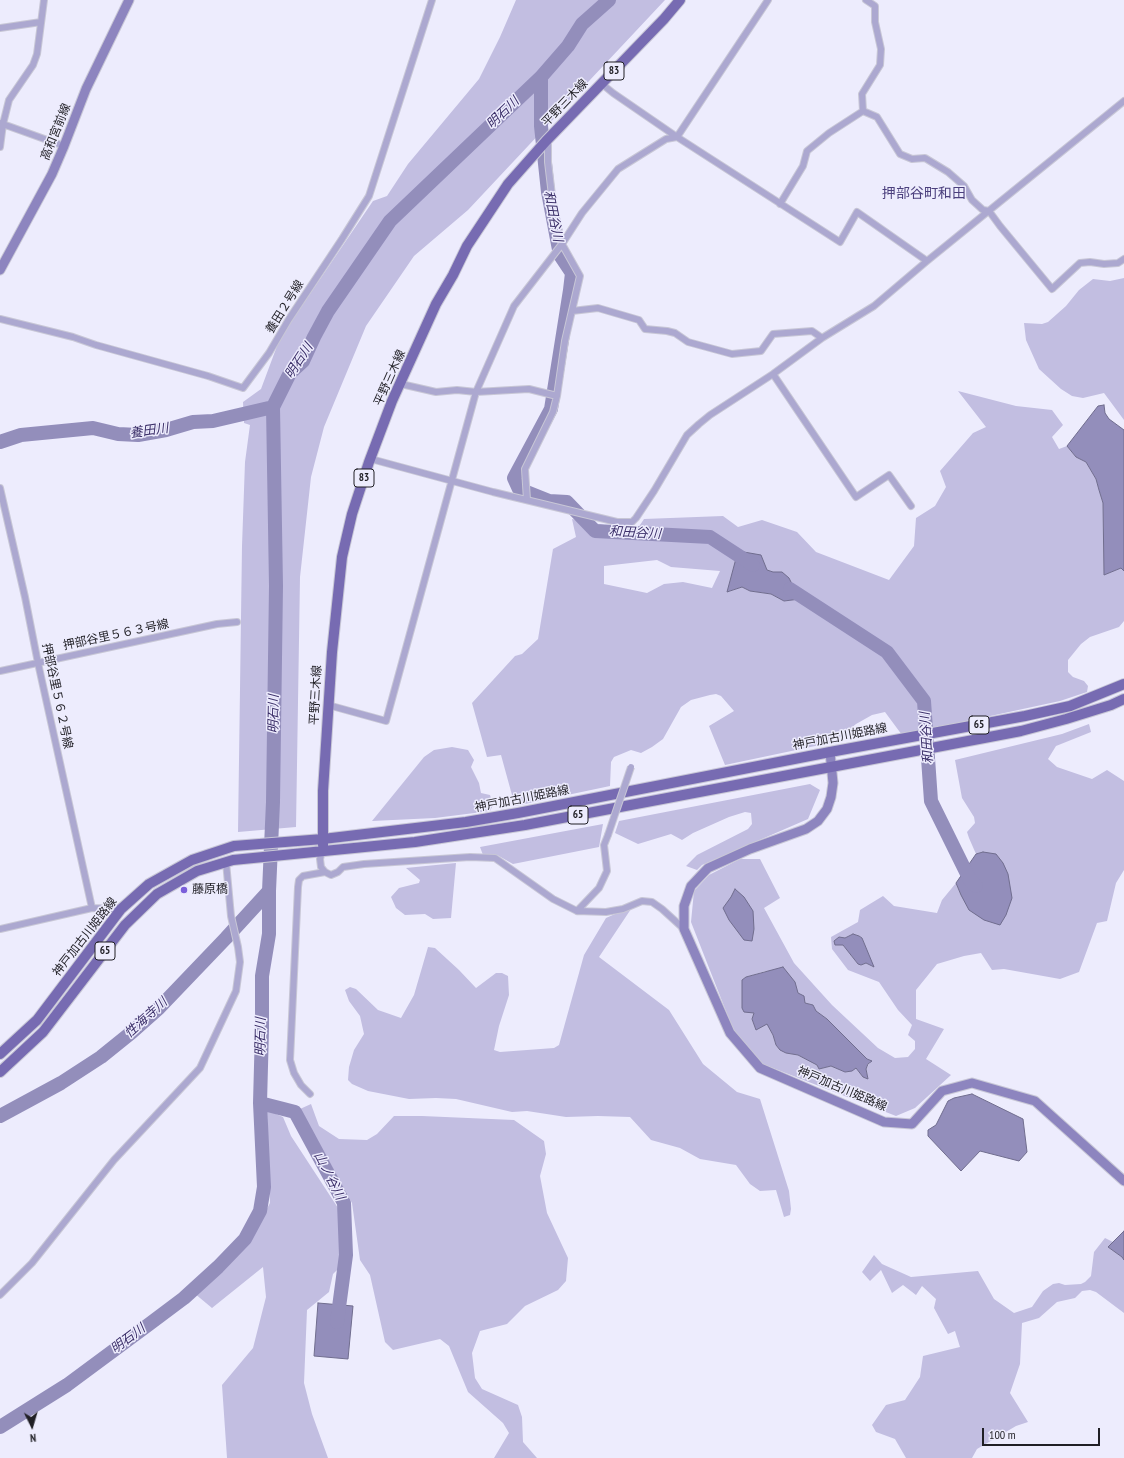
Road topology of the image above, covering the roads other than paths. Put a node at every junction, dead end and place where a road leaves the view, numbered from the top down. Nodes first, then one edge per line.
1 (44, 0) edge
2 (129, 0) edge
3 (432, 0) edge
4 (680, 0) edge
5 (768, 0) edge
6 (866, 0) edge
7 (41, 22) junction
8 (0, 28) edge
9 (602, 84) junction
10 (1124, 101) edge
11 (863, 111) junction
12 (2, 124) edge
13 (677, 137) junction
14 (545, 143) junction
15 (64, 146) junction
16 (0, 147) edge
17 (780, 204) junction
18 (989, 211) junction
19 (562, 244) junction
20 (1124, 259) edge
21 (927, 261) junction
22 (0, 270) edge
23 (572, 311) junction
24 (0, 319) edge
25 (822, 338) junction
26 (773, 374) junction
27 (401, 384) junction
28 (476, 392) junction
29 (557, 396) junction
30 (371, 459) junction
31 (452, 481) junction
32 (0, 488) edge
33 (527, 500) junction
34 (911, 506) dead end
35 (237, 622) dead end
36 (38, 663) junction
37 (0, 670) edge
38 (1124, 684) edge
39 (1124, 699) edge
40 (328, 706) junction
41 (830, 752) junction
42 (631, 767) dead end
43 (831, 767) junction
44 (323, 839) junction
45 (322, 850) junction
46 (229, 861) junction
47 (325, 872) junction
48 (92, 908) junction
49 (121, 909) junction
50 (577, 911) junction
51 (0, 928) edge
52 (684, 929) junction
53 (0, 1054) edge
54 (0, 1072) edge
55 (310, 1094) dead end
56 (1124, 1181) edge
57 (0, 1295) edge

1 - 7 street
2 - 15 street, 高和宮前線
3 - 24 street, 養田２号線
4 - 9 main road, 平野三木線 / 83
5 - 13 street
6 - 11 street
7 - 8 street
7 - 12 street
9 - 13 street
9 - 14 main road, 平野三木線 / 83
10 - 18 street
11 - 17 street
11 - 18 street
12 - 15 street
12 - 16 street
13 - 17 street
13 - 19 street
14 - 19 street
14 - 27 main road, 平野三木線 / 83
15 - 22 street, 高和宮前線
17 - 21 street
18 - 20 street
18 - 21 street
19 - 23 street
19 - 28 street
21 - 25 street
23 - 25 street
23 - 29 street
25 - 26 street
26 - 33 street
26 - 34 street
27 - 28 street
27 - 30 main road, 平野三木線 / 83
28 - 29 street
28 - 31 street
29 - 33 street
30 - 31 street
30 - 40 main road, 平野三木線 / 83
31 - 33 street
31 - 40 street
32 - 36 street, 押部谷里５６２号線
35 - 36 street, 押部谷里５６３号線
36 - 37 street, 押部谷里５６３号線
36 - 48 street, 押部谷里５６２号線
38 - 41 main road, 神戸加古川姫路線 / 65
39 - 43 main road, 神戸加古川姫路線 / 65
40 - 44 main road, 平野三木線 / 83
41 - 43 street
41 - 44 main road, 神戸加古川姫路線 / 65
42 - 50 street, bridge
43 - 45 main road, 神戸加古川姫路線 / 65
43 - 52 street, 神戸加古川姫路線
44 - 45 main road, 平野三木線 / 83
44 - 49 main road, 神戸加古川姫路線 / 65
45 - 46 main road, 神戸加古川姫路線 / 65
45 - 47 street
46 - 54 main road, 神戸加古川姫路線 / 65
46 - 57 street
47 - 50 street, 神戸加古川姫路線
47 - 55 street
48 - 49 street
48 - 51 street
49 - 53 main road, 神戸加古川姫路線 / 65
50 - 52 street, 神戸加古川姫路線
52 - 56 street, 神戸加古川姫路線

